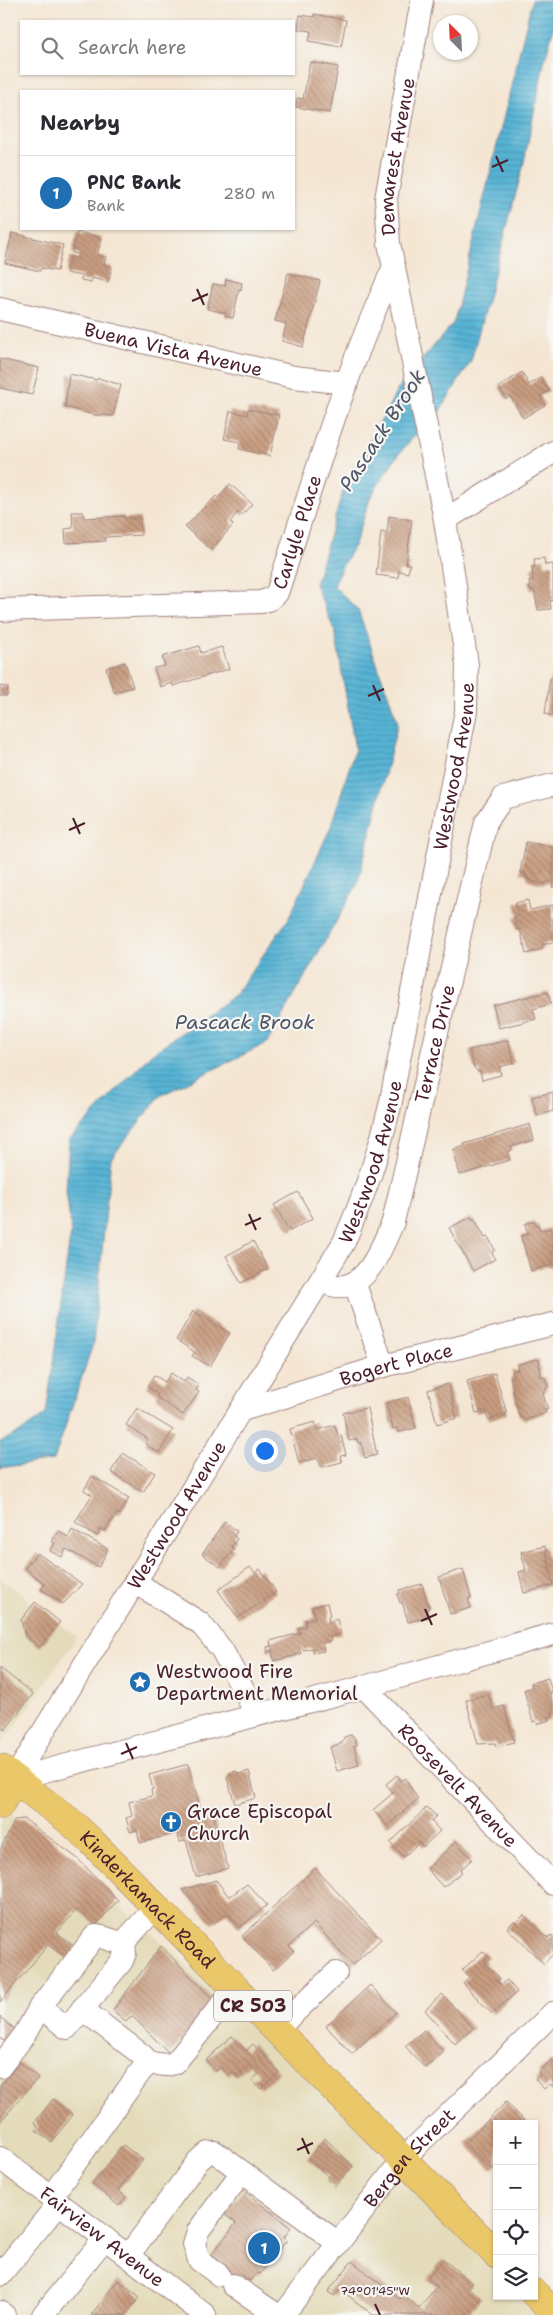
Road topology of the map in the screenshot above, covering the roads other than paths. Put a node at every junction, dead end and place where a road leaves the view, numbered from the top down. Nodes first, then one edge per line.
1 (422, 0) edge
2 (394, 267) junction
3 (0, 309) edge
4 (347, 384) junction
5 (427, 432) joint
6 (553, 452) edge
7 (445, 520) junction
8 (0, 610) edge
9 (553, 784) edge
10 (322, 1281) junction
11 (355, 1284) junction
12 (553, 1324) edge
13 (383, 1366) junction
14 (242, 1410) junction
15 (136, 1582) junction
16 (553, 1634) edge
17 (364, 1687) junction
18 (257, 1716) junction
19 (7, 1773) edge
20 (0, 1805) edge
21 (553, 1884) edge
22 (156, 1907) junction
23 (124, 1942) junction
24 (336, 1973) dead end
25 (235, 1988) junction
26 (40, 2007) junction
27 (82, 2009) junction
28 (553, 2013) edge
29 (276, 2030) junction
30 (150, 2064) junction
31 (0, 2067) edge
32 (0, 2158) edge
33 (403, 2159) junction
34 (242, 2172) junction
35 (55, 2200) junction
36 (105, 2238) junction
37 (338, 2243) junction
38 (493, 2251) edge
39 (128, 2256) junction
40 (0, 2274) edge
41 (538, 2297) edge
42 (0, 2312) edge
43 (553, 2312) edge
44 (4, 2315) edge
45 (43, 2315) edge
46 (205, 2315) edge
47 (278, 2315) edge
48 (283, 2315) edge

1 - 2 street, Demarest Avenue
2 - 4 street, Carlyle Place
2 - 5 street, Demarest Avenue
3 - 4 street, Buena Vista Avenue
4 - 8 street, Carlyle Place
5 - 7 street, Westwood Avenue
6 - 7 street
7 - 10 street, Westwood Avenue
9 - 11 street, Terrace Drive
10 - 11 street
10 - 14 street, Westwood Avenue
11 - 13 street
12 - 13 street, Bogert Place
13 - 14 street, Bogert Place
14 - 15 street, Westwood Avenue
15 - 18 street
15 - 19 street, Westwood Avenue
16 - 17 street
17 - 18 street
17 - 21 street, Roosevelt Avenue
18 - 19 street
19 - 20 main road, Westwood Avenue
19 - 22 main road, Kinderkamack Road / CR 503
22 - 23 street
22 - 25 main road, Kinderkamack Road / CR 503
23 - 26 street
23 - 27 street
24 - 29 street
25 - 29 main road, Kinderkamack Road / CR 503
25 - 30 street
26 - 27 street
26 - 31 street
27 - 30 street
28 - 33 street, Bergen Street
29 - 33 main road, Kinderkamack Road / CR 503
30 - 35 street
32 - 35 street, Fairview Avenue
33 - 37 street, Bergen Street
33 - 38 main road, Kinderkamack Road / CR 503
34 - 37 street
34 - 39 street
34 - 47 street
35 - 36 street, Fairview Avenue
35 - 40 street
36 - 39 street, Fairview Avenue
36 - 45 street
37 - 48 street, Bergen Street
39 - 46 street, Fairview Avenue
41 - 43 main road
42 - 44 street

